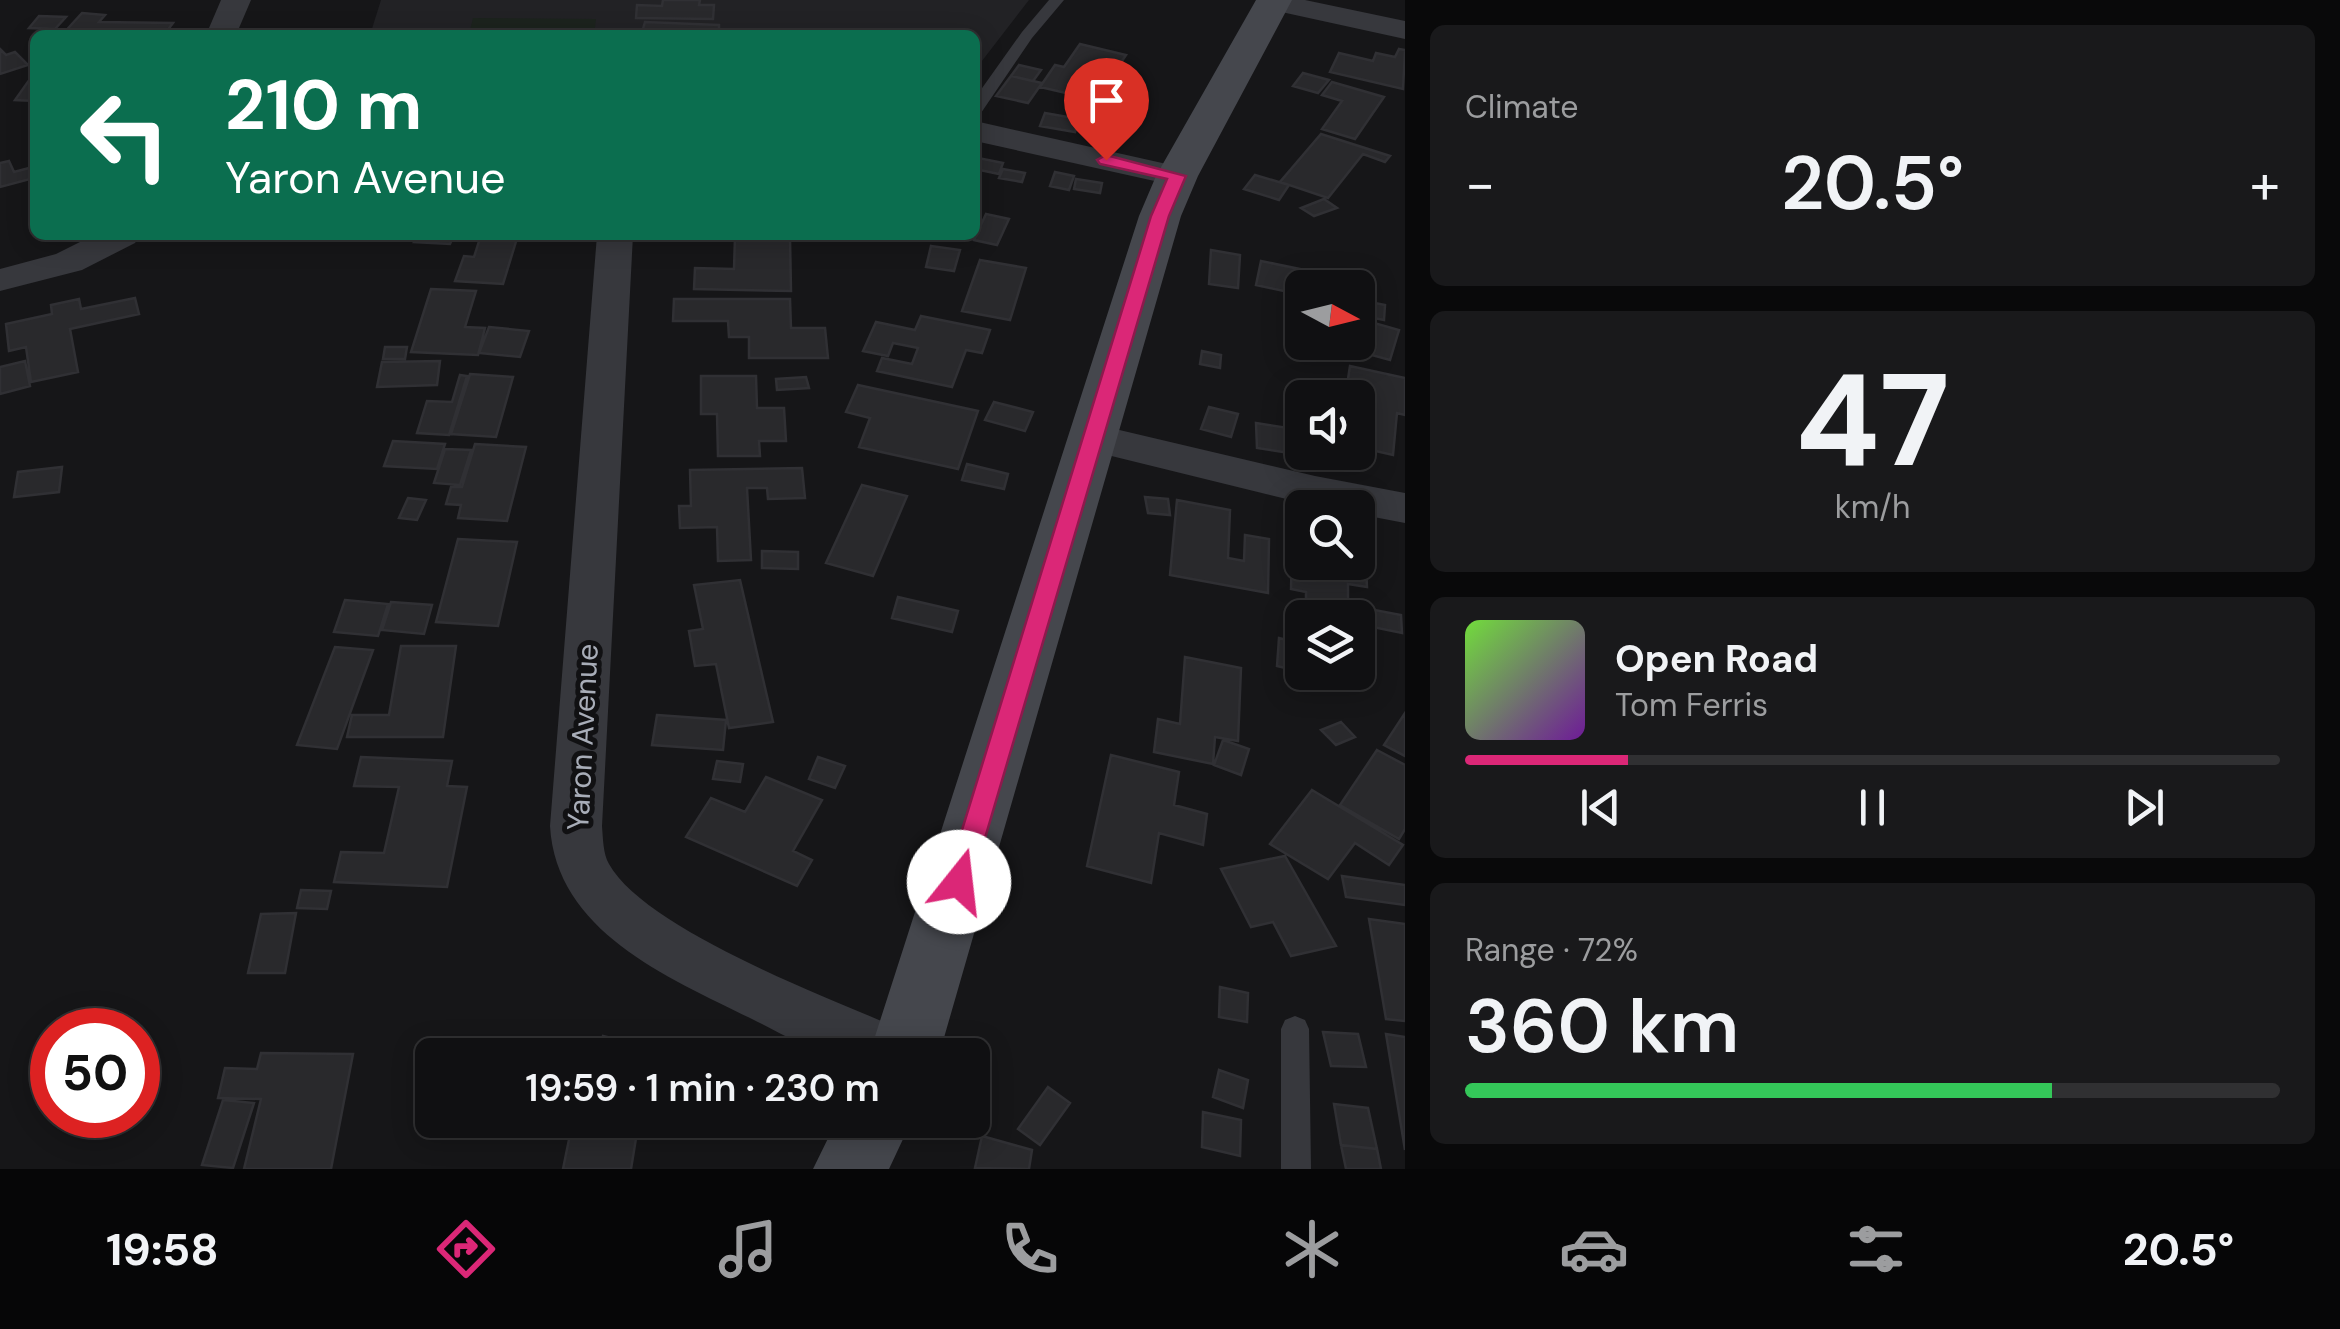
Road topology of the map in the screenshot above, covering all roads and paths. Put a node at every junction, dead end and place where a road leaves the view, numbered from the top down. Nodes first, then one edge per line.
1 (236, 0) edge
2 (1057, 0) edge
3 (1274, 1) edge
4 (223, 30) edge
5 (1405, 30) edge
6 (980, 103) edge
7 (980, 132) edge
8 (1177, 176) junction
9 (112, 240) edge
10 (614, 240) edge
11 (0, 280) edge
12 (1094, 438) junction
13 (1405, 508) edge
14 (1295, 1029) dead end
15 (861, 1038) edge
16 (906, 1038) edge
17 (866, 1138) edge
18 (850, 1169) edge
19 (1296, 1169) edge

1 - 4 street
2 - 6 lane
3 - 5 street
3 - 8 main road
7 - 8 street
8 - 12 main road
9 - 11 street
10 - 15 street, Yaron Avenue
12 - 13 street
12 - 16 main road
14 - 19 lane
17 - 18 main road

